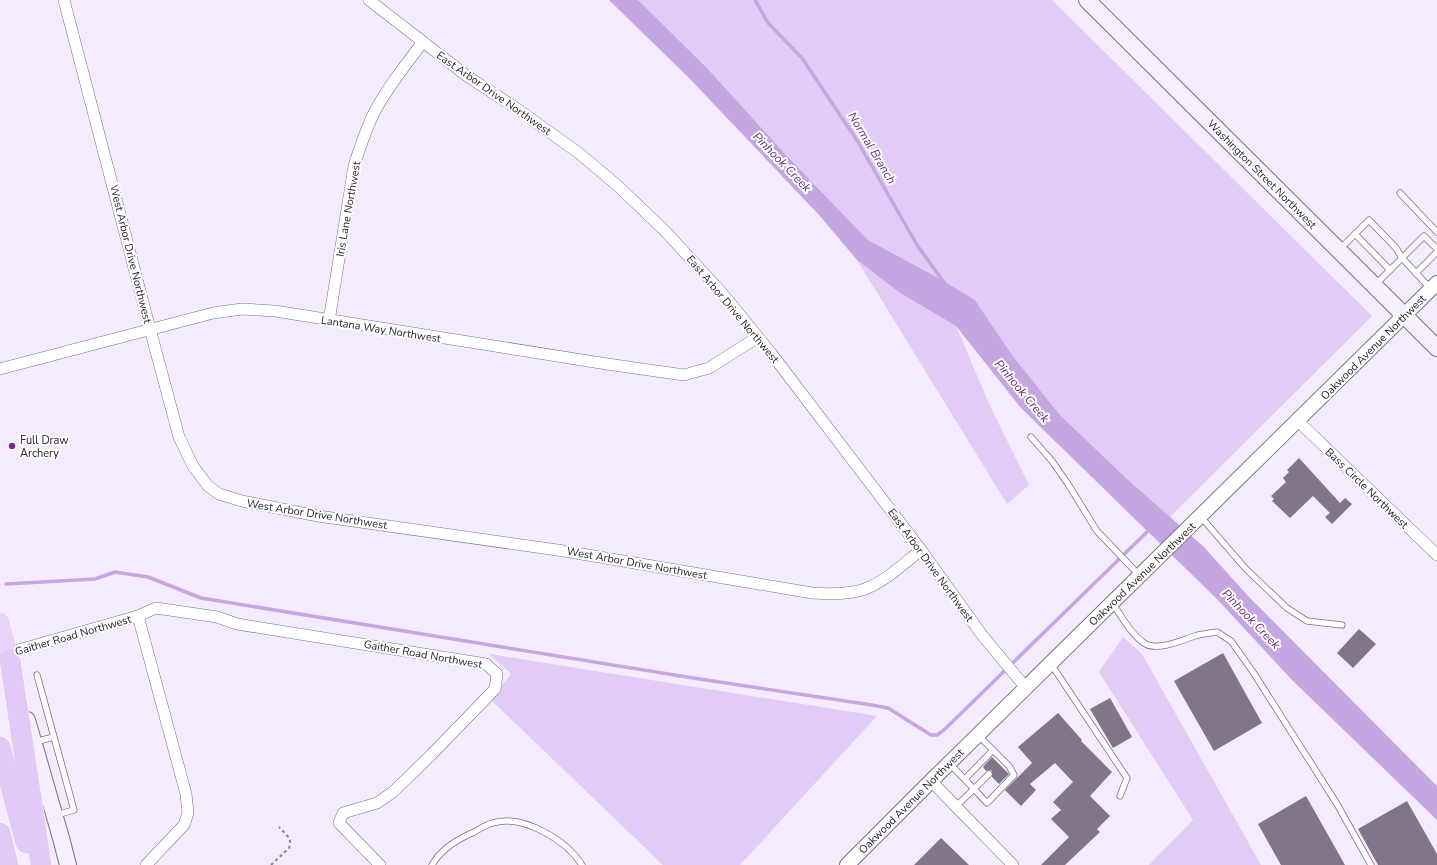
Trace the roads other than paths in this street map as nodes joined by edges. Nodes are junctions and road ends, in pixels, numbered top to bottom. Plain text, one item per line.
1 (64, 0) edge
2 (369, 0) edge
3 (1086, 0) edge
4 (423, 42) junction
5 (1400, 192) dead end
6 (1437, 232) edge
7 (1355, 234) junction
8 (1437, 250) edge
9 (1338, 251) junction
10 (1402, 258) junction
11 (1390, 270) junction
12 (1416, 273) junction
13 (1374, 286) junction
14 (1434, 286) edge
15 (1404, 316) junction
16 (329, 321) junction
17 (150, 329) junction
18 (758, 337) junction
19 (1437, 348) edge
20 (0, 369) edge
21 (1298, 421) junction
22 (1031, 437) dead end
23 (1201, 516) junction
24 (921, 550) junction
25 (1437, 555) edge
26 (1140, 576) junction
27 (1112, 604) junction
28 (138, 616) junction
29 (0, 622) edge
30 (1342, 625) dead end
31 (9, 657) junction
32 (1051, 663) junction
33 (37, 674) dead end
34 (1026, 688) junction
35 (978, 735) junction
36 (54, 737) junction
37 (33, 742) junction
38 (0, 747) edge
39 (993, 750) junction
40 (949, 763) junction
41 (989, 774) dead end
42 (965, 779) junction
43 (931, 781) junction
44 (974, 789) junction
45 (1120, 796) dead end
46 (956, 806) junction
47 (54, 815) junction
48 (0, 833) edge
49 (874, 838) junction
50 (0, 860) edge
51 (2, 865) edge
52 (8, 865) edge
53 (32, 865) edge
54 (41, 865) edge
55 (68, 865) edge
56 (146, 865) edge
57 (380, 865) edge
58 (432, 865) edge
59 (582, 865) edge
60 (847, 865) edge
61 (858, 865) edge
62 (1013, 865) edge
63 (1371, 865) edge

1 - 17 street, West Arbor Drive Northwest
2 - 4 street, East Arbor Drive Northwest
3 - 9 main road, Washington Street Northwest
4 - 16 street, Iris Lane Northwest
4 - 18 street, East Arbor Drive Northwest
5 - 6 lane
7 - 9 lane
7 - 10 lane
7 - 11 lane
8 - 10 lane
8 - 12 lane
9 - 13 main road, Washington Street Northwest
10 - 11 lane
10 - 12 lane
11 - 13 lane
12 - 14 lane
13 - 15 main road, Washington Street Northwest
14 - 15 street, Oakwood Avenue Northwest
15 - 19 main road, Washington Street Northwest
15 - 21 street, Oakwood Avenue Northwest
16 - 17 street, Lantana Way Northwest
16 - 18 street, Lantana Way Northwest
17 - 20 street, Lantana Way Northwest
17 - 24 street, West Arbor Drive Northwest
18 - 24 street, East Arbor Drive Northwest
21 - 23 street, Oakwood Avenue Northwest
21 - 25 street, Bass Circle Northwest
22 - 26 lane
23 - 26 street, Oakwood Avenue Northwest
23 - 30 lane
24 - 34 street, East Arbor Drive Northwest
26 - 27 street, Oakwood Avenue Northwest
27 - 32 street, Oakwood Avenue Northwest
27 - 63 lane
28 - 31 street, Gaither Road Northwest
28 - 56 street, Gaither Road Northwest
28 - 57 street, Gaither Road Northwest
29 - 31 highway
31 - 37 main road
31 - 54 highway
32 - 34 street, Oakwood Avenue Northwest
32 - 45 lane
33 - 36 lane
34 - 35 street, Oakwood Avenue Northwest
35 - 39 lane
35 - 40 street, Oakwood Avenue Northwest
36 - 37 lane
36 - 47 lane
37 - 47 main road
38 - 53 highway
39 - 42 lane
39 - 44 lane
40 - 42 lane
40 - 43 street, Oakwood Avenue Northwest
41 - 44 lane
42 - 44 lane
43 - 46 street
43 - 49 street, Oakwood Avenue Northwest
44 - 46 lane
46 - 62 street
47 - 55 main road
48 - 52 highway
49 - 60 street, Oakwood Avenue Northwest
49 - 61 street
50 - 51 highway
58 - 59 lane

